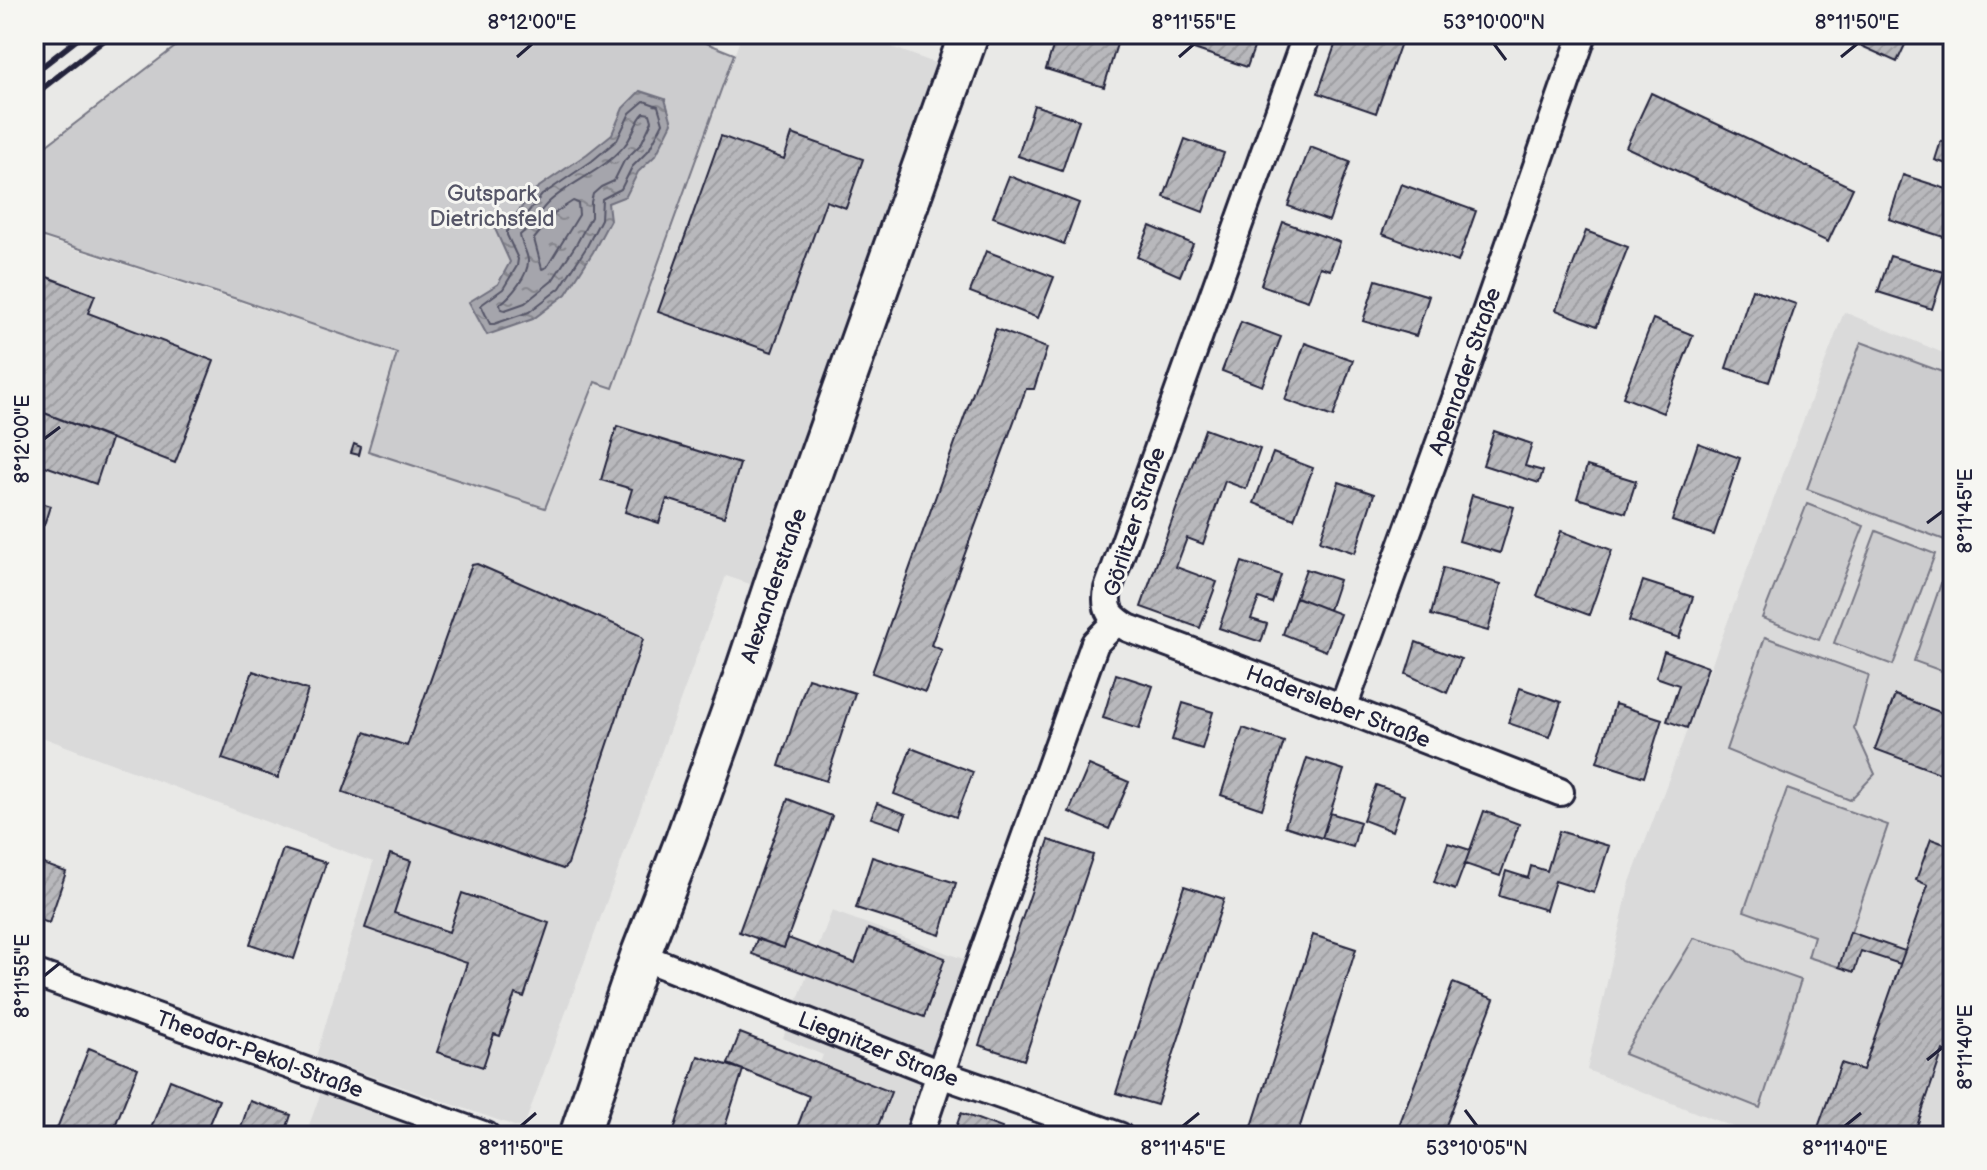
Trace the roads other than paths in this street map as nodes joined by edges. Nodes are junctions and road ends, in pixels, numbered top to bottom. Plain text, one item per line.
1 (969, 34) edge
2 (1307, 34) edge
3 (1583, 34) edge
4 (1117, 621) junction
5 (1343, 708) junction
6 (1560, 792) dead end
7 (640, 956) junction
8 (34, 973) edge
9 (940, 1074) junction
10 (486, 1136) edge
11 (579, 1136) edge
12 (919, 1136) edge
13 (1119, 1136) edge

1 - 7 main road, Alexanderstraße
2 - 4 street, Görlitzer Straße
3 - 5 street, Apenrader Straße
4 - 5 street, Hadersleber Straße
4 - 9 street, Görlitzer Straße
5 - 6 street, Hadersleber Straße
7 - 9 street, Liegnitzer Straße
7 - 11 main road, Alexanderstraße
8 - 10 street, Theodor-Pekol-Straße
9 - 12 street, Görlitzer Straße
9 - 13 street, Liegnitzer Straße

